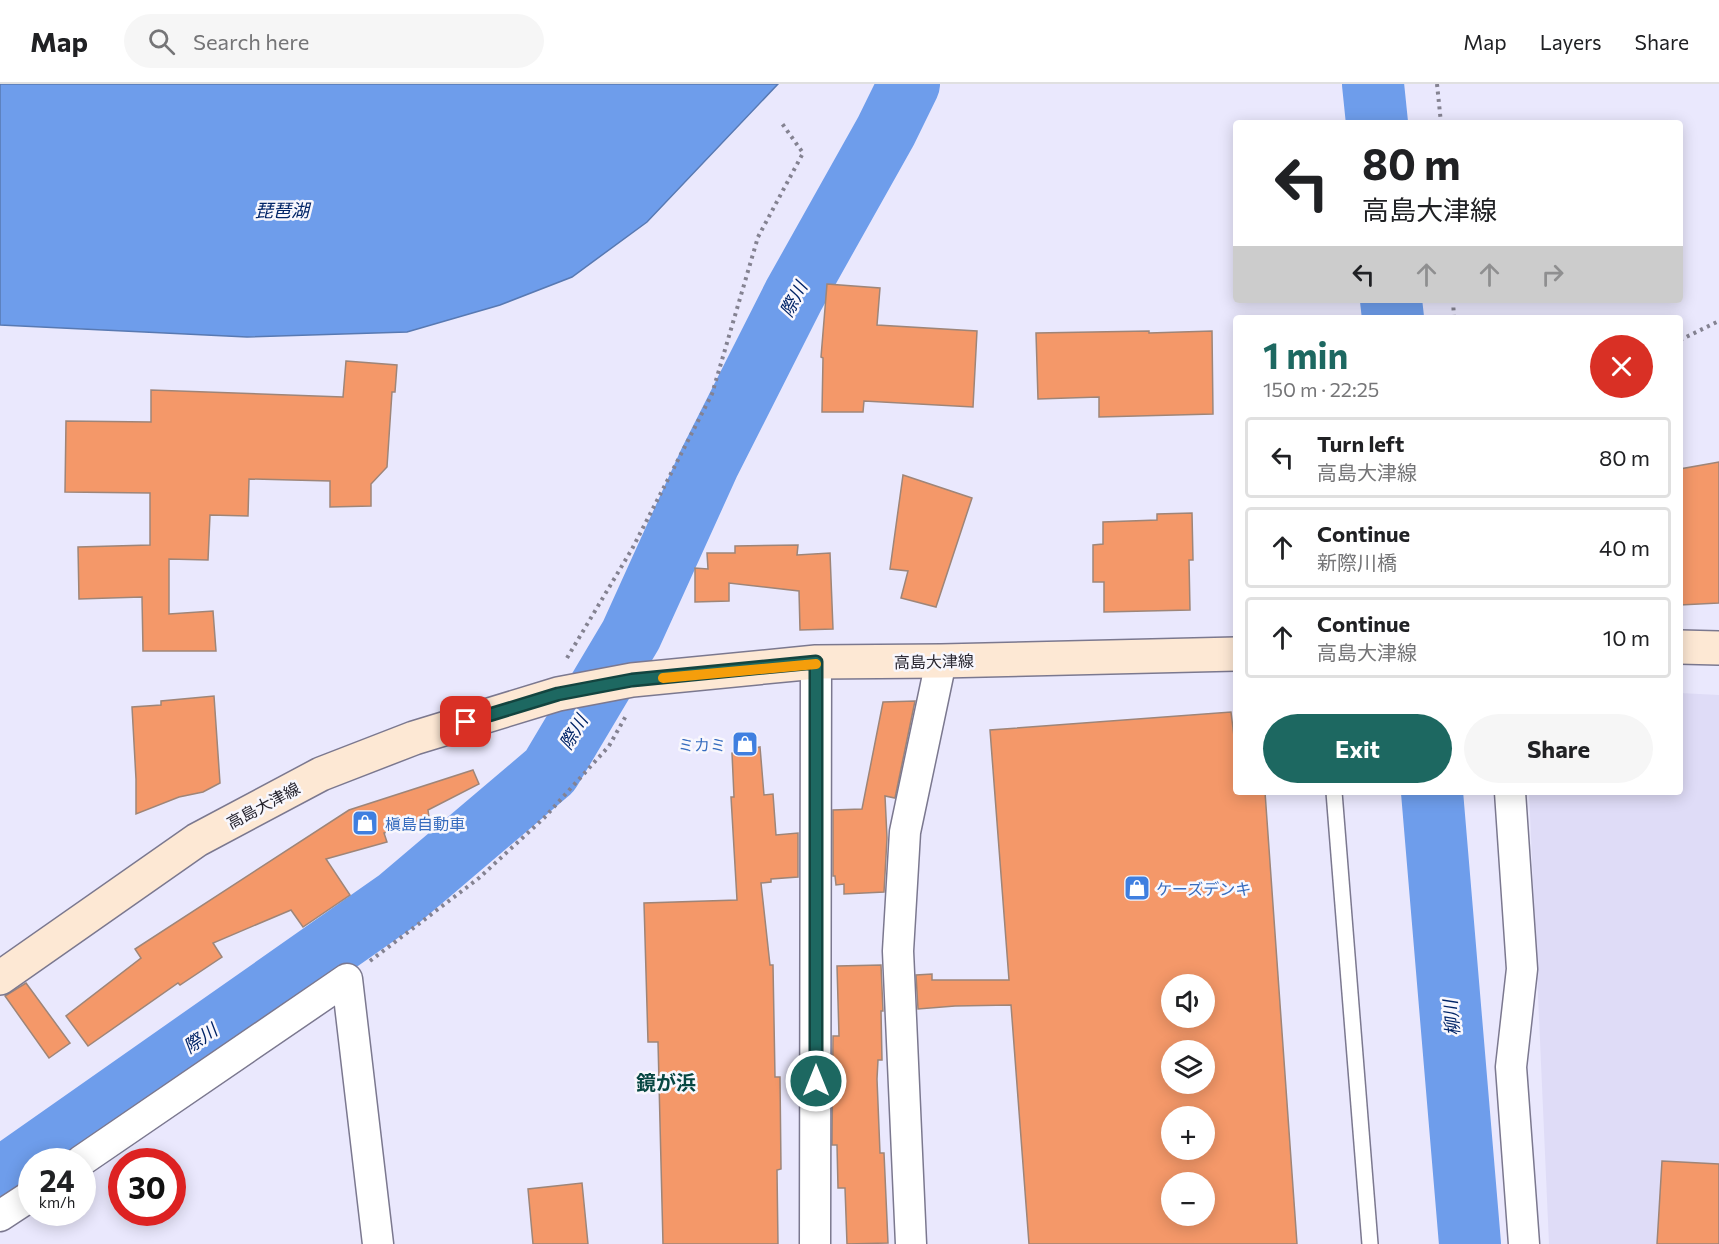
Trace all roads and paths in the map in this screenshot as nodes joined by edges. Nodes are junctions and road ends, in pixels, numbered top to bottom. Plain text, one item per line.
1 (1437, 84) edge
2 (1440, 120) edge
3 (781, 122) dead end
4 (1719, 321) edge
5 (1683, 339) edge
6 (1683, 647) edge
7 (1719, 648) edge
8 (1233, 654) edge
9 (816, 662) junction
10 (941, 662) junction
11 (639, 680) junction
12 (550, 697) junction
13 (1334, 795) edge
14 (1510, 795) edge
15 (0, 978) edge
16 (346, 979) junction
17 (96, 1151) edge
18 (18, 1204) edge
19 (0, 1216) edge
20 (372, 1243) edge
21 (816, 1244) edge
22 (910, 1244) edge
23 (1370, 1244) edge
24 (1524, 1244) edge

1 - 2 path
3 - 12 path
4 - 5 path
6 - 7 main road
8 - 10 main road, 高島大津線
9 - 10 main road, 高島大津線
9 - 11 main road, 高島大津線
9 - 21 street
10 - 22 street
11 - 12 main road, 高島大津線
11 - 16 path
12 - 15 main road, 高島大津線
13 - 23 lane
14 - 24 street
16 - 17 street
16 - 20 street
18 - 19 street

